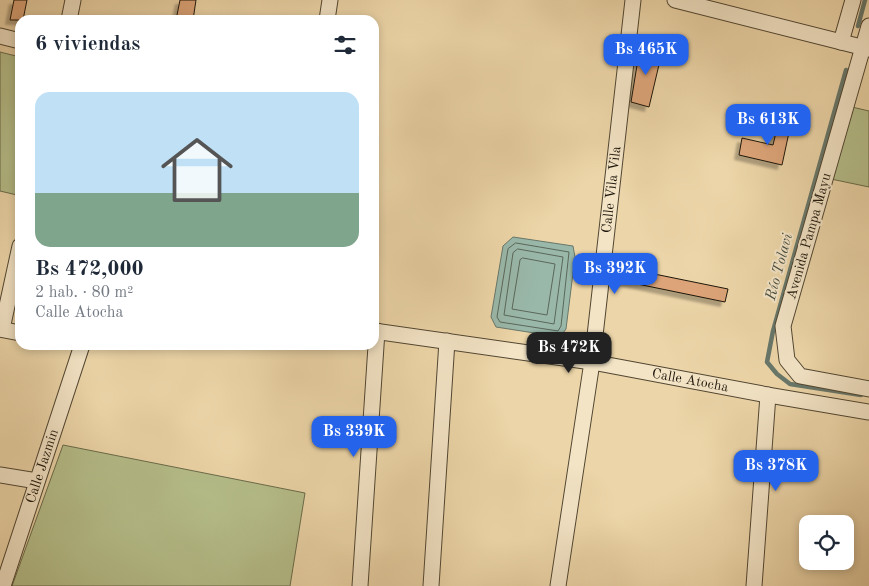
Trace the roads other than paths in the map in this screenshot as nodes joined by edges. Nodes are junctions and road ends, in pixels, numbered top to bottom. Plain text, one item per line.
1 (73, 0) edge
2 (330, 0) edge
3 (633, 0) edge
4 (675, 0) edge
5 (853, 0) edge
6 (70, 15) edge
7 (328, 15) edge
8 (869, 26) edge
9 (0, 36) edge
10 (15, 40) edge
11 (841, 42) junction
12 (866, 48) edge
13 (15, 268) edge
14 (1, 329) edge
15 (379, 331) edge
16 (15, 332) edge
17 (447, 341) junction
18 (79, 350) edge
19 (375, 350) edge
20 (592, 362) junction
21 (869, 389) edge
22 (768, 395) junction
23 (869, 412) edge
24 (0, 475) edge
25 (37, 481) junction
26 (3, 586) edge
27 (360, 586) edge
28 (431, 586) edge
29 (558, 586) edge
30 (754, 586) edge

1 - 6 street
2 - 7 street
3 - 20 street, Calle Vila Vila
4 - 11 street
5 - 11 street
8 - 12 street, Avenida Pampa Mayu
9 - 10 street
11 - 12 street
12 - 21 street, Avenida Pampa Mayu
13 - 14 street
14 - 16 street
15 - 17 street, Calle Atocha
17 - 20 street, Calle Atocha
17 - 28 street
18 - 25 street, Calle Jazmin
19 - 27 street
20 - 22 street, Calle Atocha
20 - 29 street, Calle Vila Vila
22 - 23 street
22 - 30 street
24 - 25 street
25 - 26 street, Calle Jazmin

